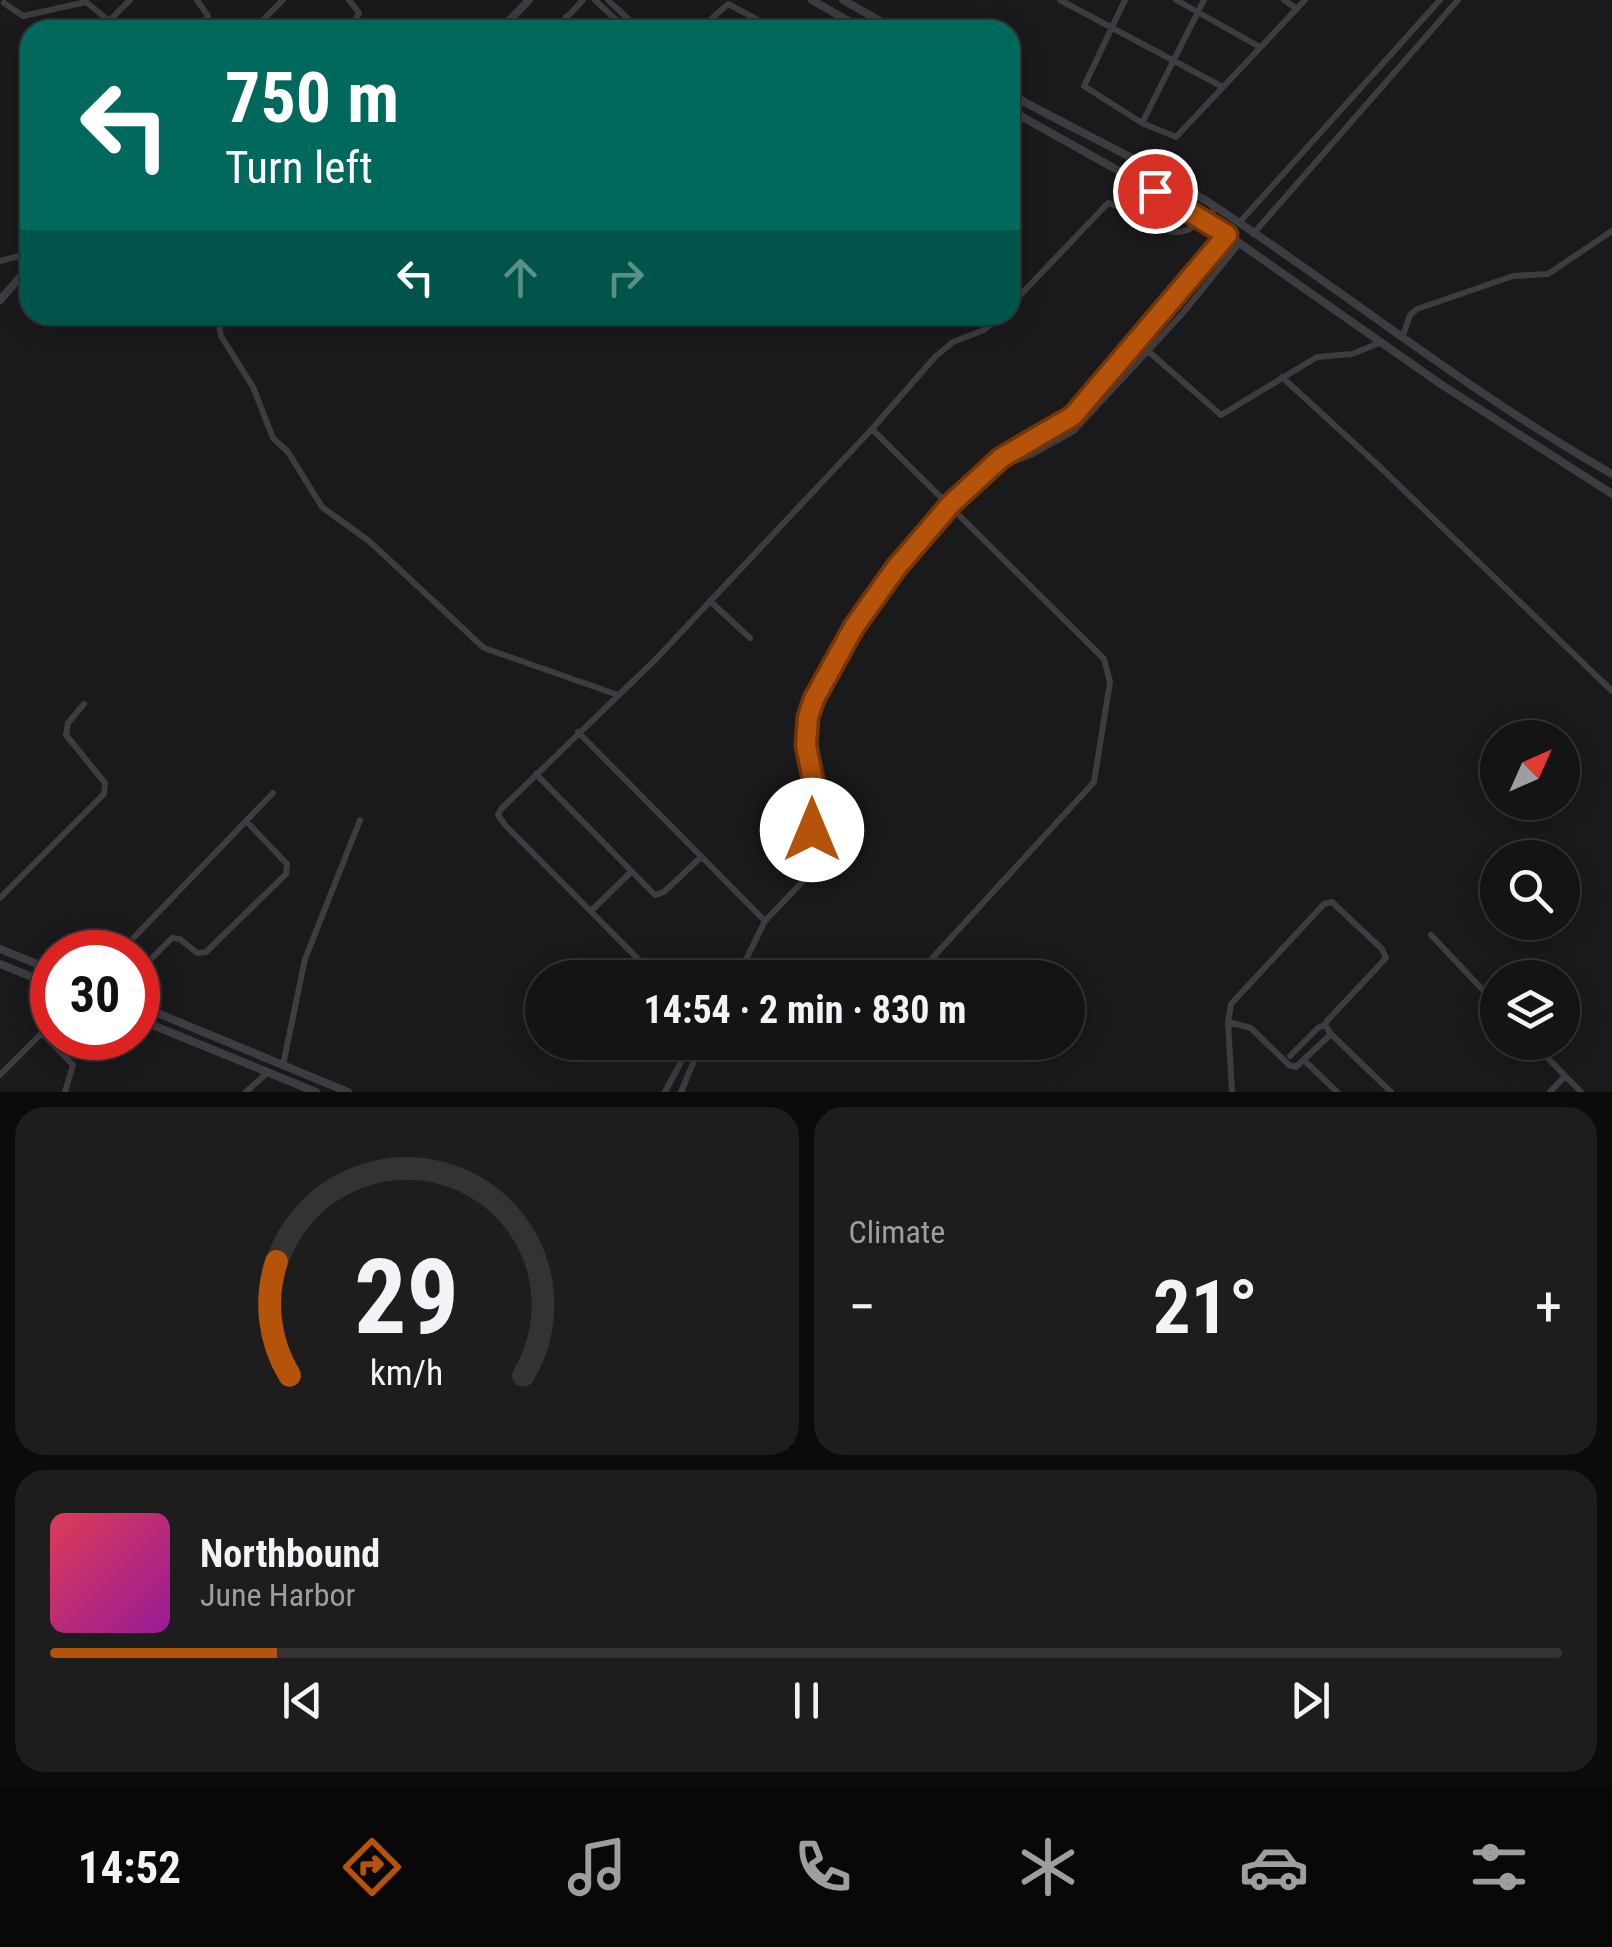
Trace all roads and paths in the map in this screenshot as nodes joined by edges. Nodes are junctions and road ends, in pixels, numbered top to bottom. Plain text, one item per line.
1 (130, 0) edge
2 (283, 0) edge
3 (530, 0) edge
4 (583, 0) edge
5 (595, 0) edge
6 (608, 0) edge
7 (812, 0) edge
8 (843, 0) edge
9 (1060, 0) edge
10 (1125, 0) edge
11 (1176, 0) edge
12 (1204, 0) edge
13 (1284, 0) edge
14 (1305, 0) edge
15 (1440, 0) edge
16 (1458, 0) edge
17 (85, 1) edge
18 (4, 3) edge
19 (1297, 8) junction
20 (1198, 12) junction
21 (566, 17) junction
22 (108, 20) edge
23 (110, 20) edge
24 (263, 20) edge
25 (510, 20) edge
26 (564, 20) edge
27 (569, 20) edge
28 (616, 20) edge
29 (629, 20) edge
30 (710, 20) edge
31 (758, 20) edge
32 (847, 20) edge
33 (878, 20) edge
34 (1112, 27) junction
35 (1260, 47) junction
36 (1175, 60) junction
37 (1222, 86) junction
38 (1020, 99) edge
39 (1020, 116) edge
40 (1142, 123) junction
41 (1216, 207) junction
42 (1205, 220) junction
43 (1239, 223) junction
44 (1612, 231) edge
45 (1253, 234) junction
46 (1227, 235) junction
47 (1239, 244) junction
48 (20, 277) edge
49 (1020, 295) edge
50 (0, 299) edge
51 (219, 325) edge
52 (988, 325) edge
53 (1402, 338) junction
54 (1382, 342) junction
55 (1148, 351) junction
56 (1282, 377) junction
57 (872, 429) junction
58 (1572, 451) junction
59 (1565, 465) junction
60 (992, 466) junction
61 (1612, 474) edge
62 (1612, 494) edge
63 (951, 504) junction
64 (710, 601) junction
65 (750, 638) dead end
66 (1612, 691) edge
67 (618, 694) junction
68 (84, 704) dead end
69 (578, 732) junction
70 (536, 774) junction
71 (274, 792) dead end
72 (360, 820) dead end
73 (247, 822) junction
74 (701, 857) junction
75 (631, 872) junction
76 (0, 898) edge
77 (592, 910) junction
78 (765, 921) junction
79 (141, 930) edge
80 (1431, 936) dead end
81 (0, 949) edge
82 (160, 950) edge
83 (640, 960) edge
84 (746, 960) edge
85 (930, 960) edge
86 (30, 961) edge
87 (0, 964) edge
88 (30, 976) edge
89 (1480, 987) edge
90 (160, 1014) edge
91 (1228, 1022) junction
92 (1326, 1026) junction
93 (160, 1028) edge
94 (1331, 1034) junction
95 (30, 1045) edge
96 (1290, 1056) dead end
97 (67, 1060) edge
98 (682, 1060) edge
99 (694, 1060) edge
100 (1549, 1060) edge
101 (1305, 1061) junction
102 (283, 1065) junction
103 (268, 1072) junction
104 (0, 1075) edge
105 (1565, 1076) junction
106 (668, 1091) edge
107 (65, 1092) edge
108 (246, 1092) edge
109 (316, 1092) edge
110 (348, 1092) edge
111 (682, 1092) edge
112 (1232, 1092) edge
113 (1337, 1092) edge
114 (1390, 1092) edge
115 (1550, 1092) edge
116 (1581, 1092) edge

1 - 23 street
2 - 24 street
3 - 25 street
4 - 21 street
5 - 28 street
6 - 29 street
7 - 32 street
8 - 33 street
9 - 34 street
10 - 34 street
11 - 20 street
12 - 20 street
13 - 19 street
14 - 19 street
15 - 43 street
16 - 45 street
17 - 18 street
17 - 22 street
19 - 35 street
20 - 35 street
20 - 36 street
21 - 26 street
21 - 27 street
30 - 31 street
34 - 36 street
34 - 40 street
35 - 37 street
36 - 37 street
36 - 40 street
37 - 40 street
38 - 41 street
39 - 42 street
41 - 42 street
41 - 43 street
42 - 46 street
42 - 49 street
43 - 45 street
44 - 53 street
45 - 53 street
46 - 47 street
46 - 60 street
47 - 54 street
47 - 55 street
48 - 50 street
51 - 67 street
52 - 57 street
53 - 58 street
54 - 56 street
54 - 59 street
55 - 56 street
55 - 60 street
56 - 66 street
57 - 63 street
57 - 64 street
58 - 59 street
58 - 61 street
59 - 62 street
60 - 63 street
63 - 78 street
63 - 85 street
64 - 65 street
64 - 67 street
67 - 69 street
68 - 76 street
69 - 70 street
69 - 74 street
70 - 75 street
70 - 77 street
71 - 73 street
72 - 102 street
73 - 79 street
73 - 82 street
74 - 75 street
74 - 78 street
75 - 77 street
77 - 83 street
78 - 84 street
80 - 89 street
81 - 86 street
87 - 88 street
90 - 102 street
91 - 92 street
91 - 101 street
91 - 112 street
92 - 94 street
92 - 96 street
93 - 103 street
94 - 101 street
94 - 114 street
95 - 104 street
97 - 107 street
98 - 106 street
99 - 111 street
100 - 105 street
101 - 113 street
102 - 110 street
103 - 108 street
103 - 109 street
105 - 115 street
105 - 116 street

